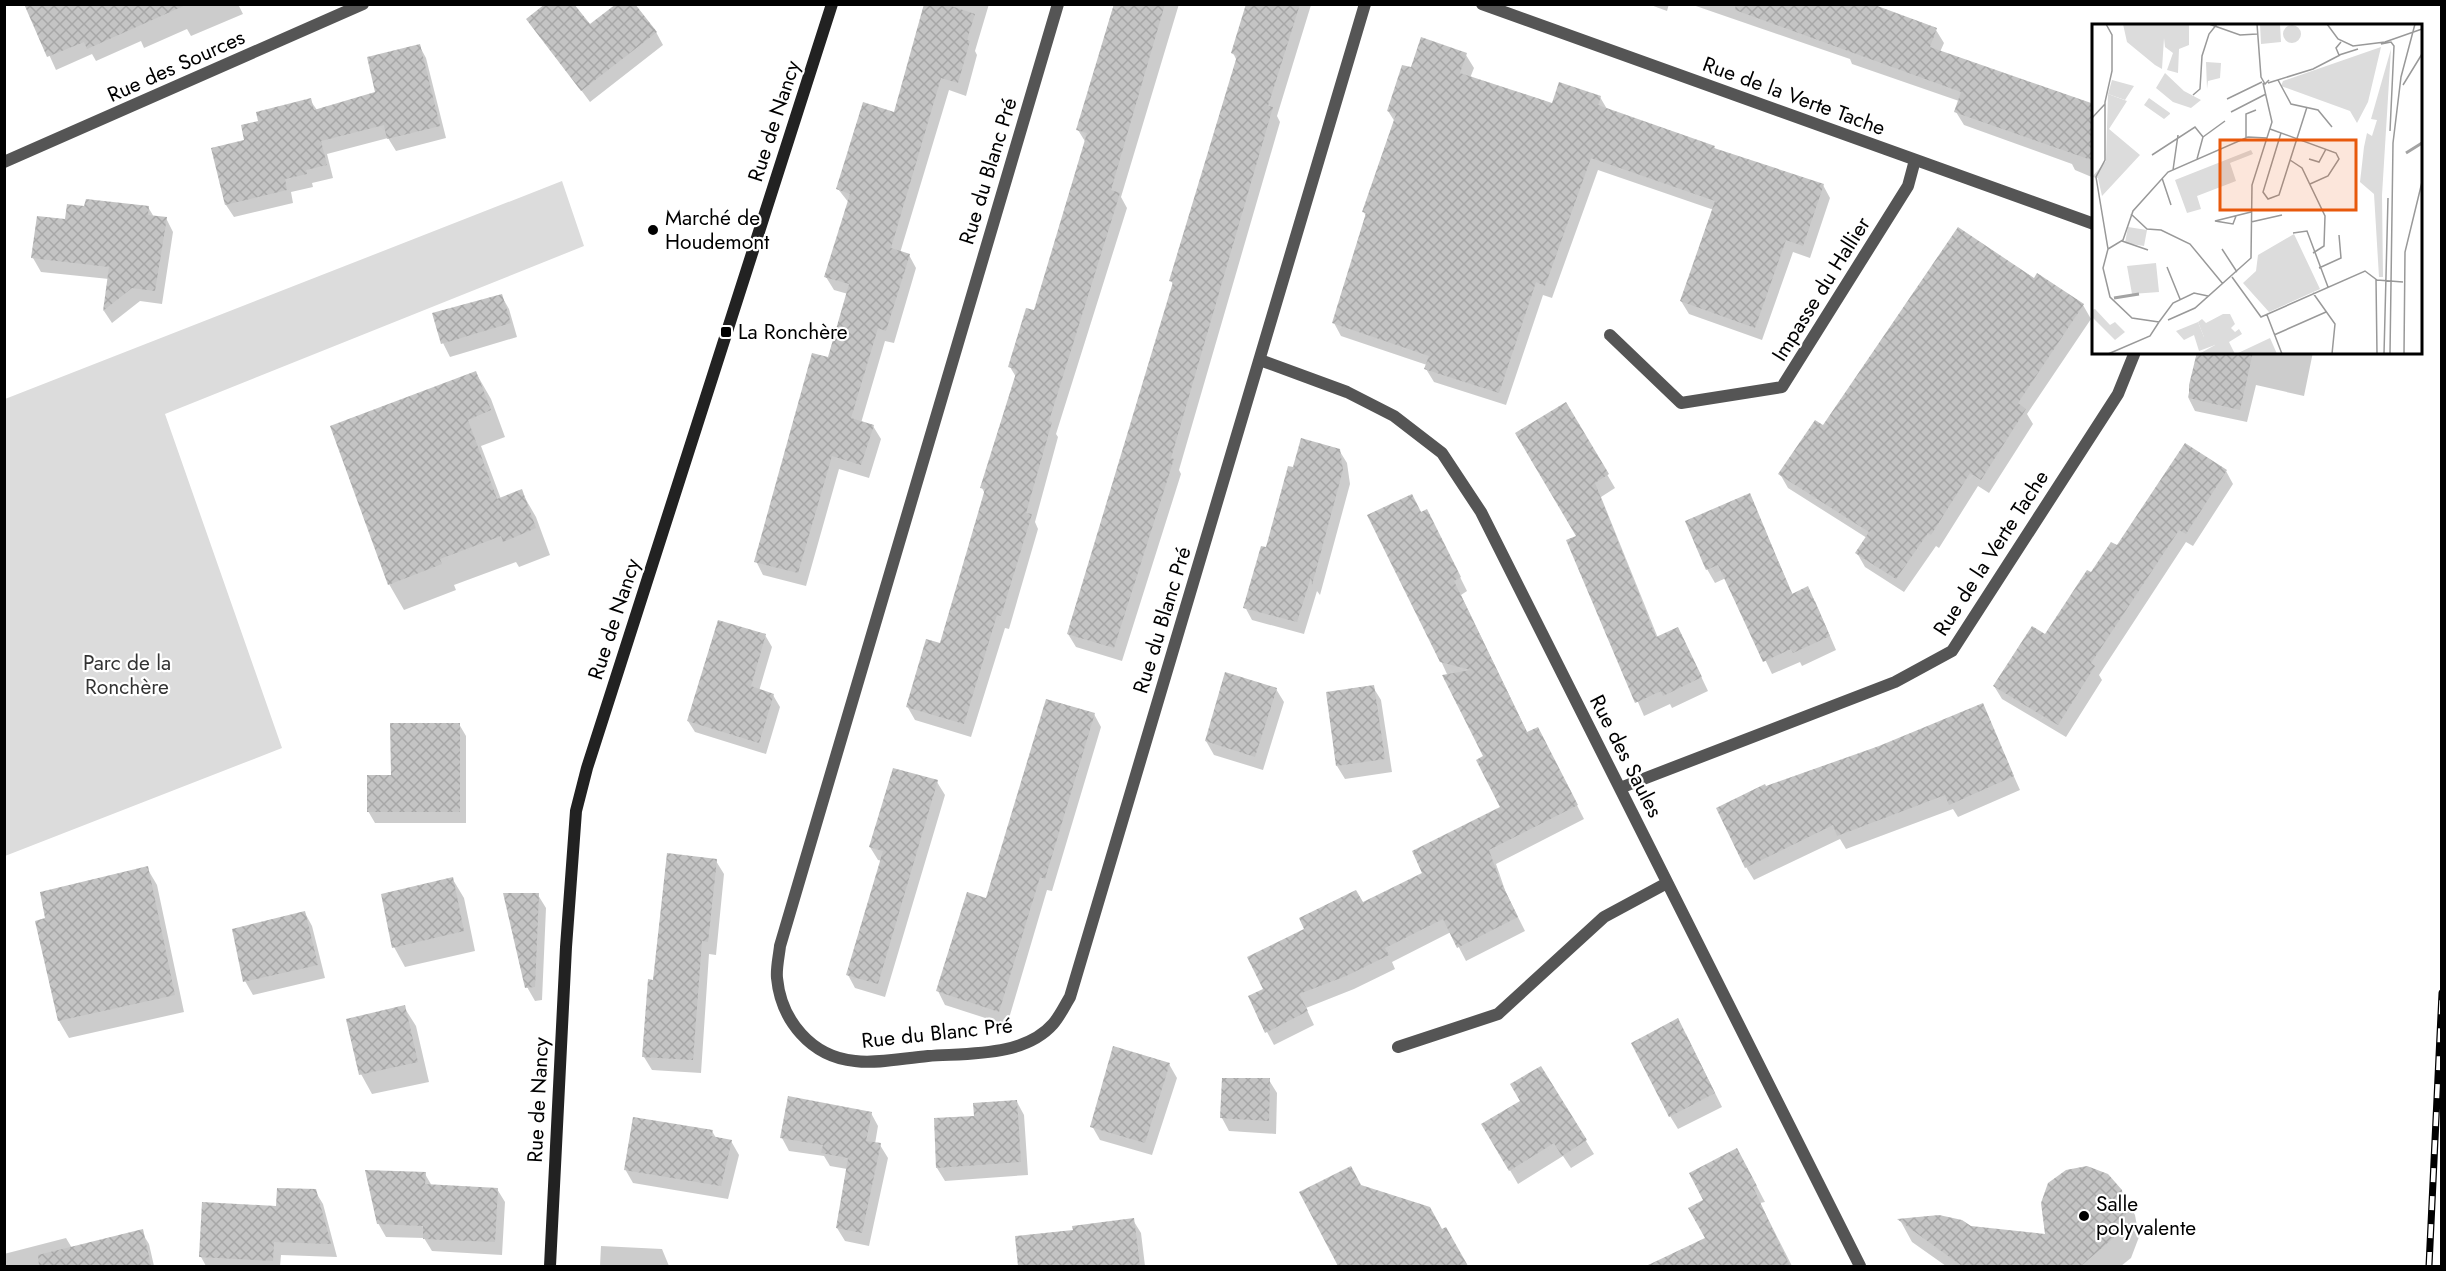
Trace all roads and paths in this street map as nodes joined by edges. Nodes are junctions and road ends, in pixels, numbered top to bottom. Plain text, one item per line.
1 (363, 4) edge
2 (832, 4) edge
3 (1058, 4) edge
4 (1365, 4) edge
5 (1482, 4) edge
6 (1915, 160) junction
7 (4, 162) edge
8 (2092, 223) edge
9 (1610, 335) dead end
10 (2134, 354) edge
11 (1260, 360) junction
12 (1620, 788) junction
13 (1667, 883) junction
14 (1398, 1047) dead end
15 (550, 1266) edge
16 (1860, 1266) edge

1 - 7 street, Rue des Sources
2 - 15 street, Rue de Nancy
3 - 11 street, Rue du Blanc Pré
4 - 11 street, Rue du Blanc Pré
5 - 6 street, Rue de la Verte Tache
6 - 8 street, Rue de la Verte Tache
6 - 9 street, Impasse du Hallier
10 - 12 street, Rue de la Verte Tache
11 - 12 street, Rue des Saules
12 - 13 street, Rue des Saules
13 - 14 street
13 - 16 street, Rue des Saules

